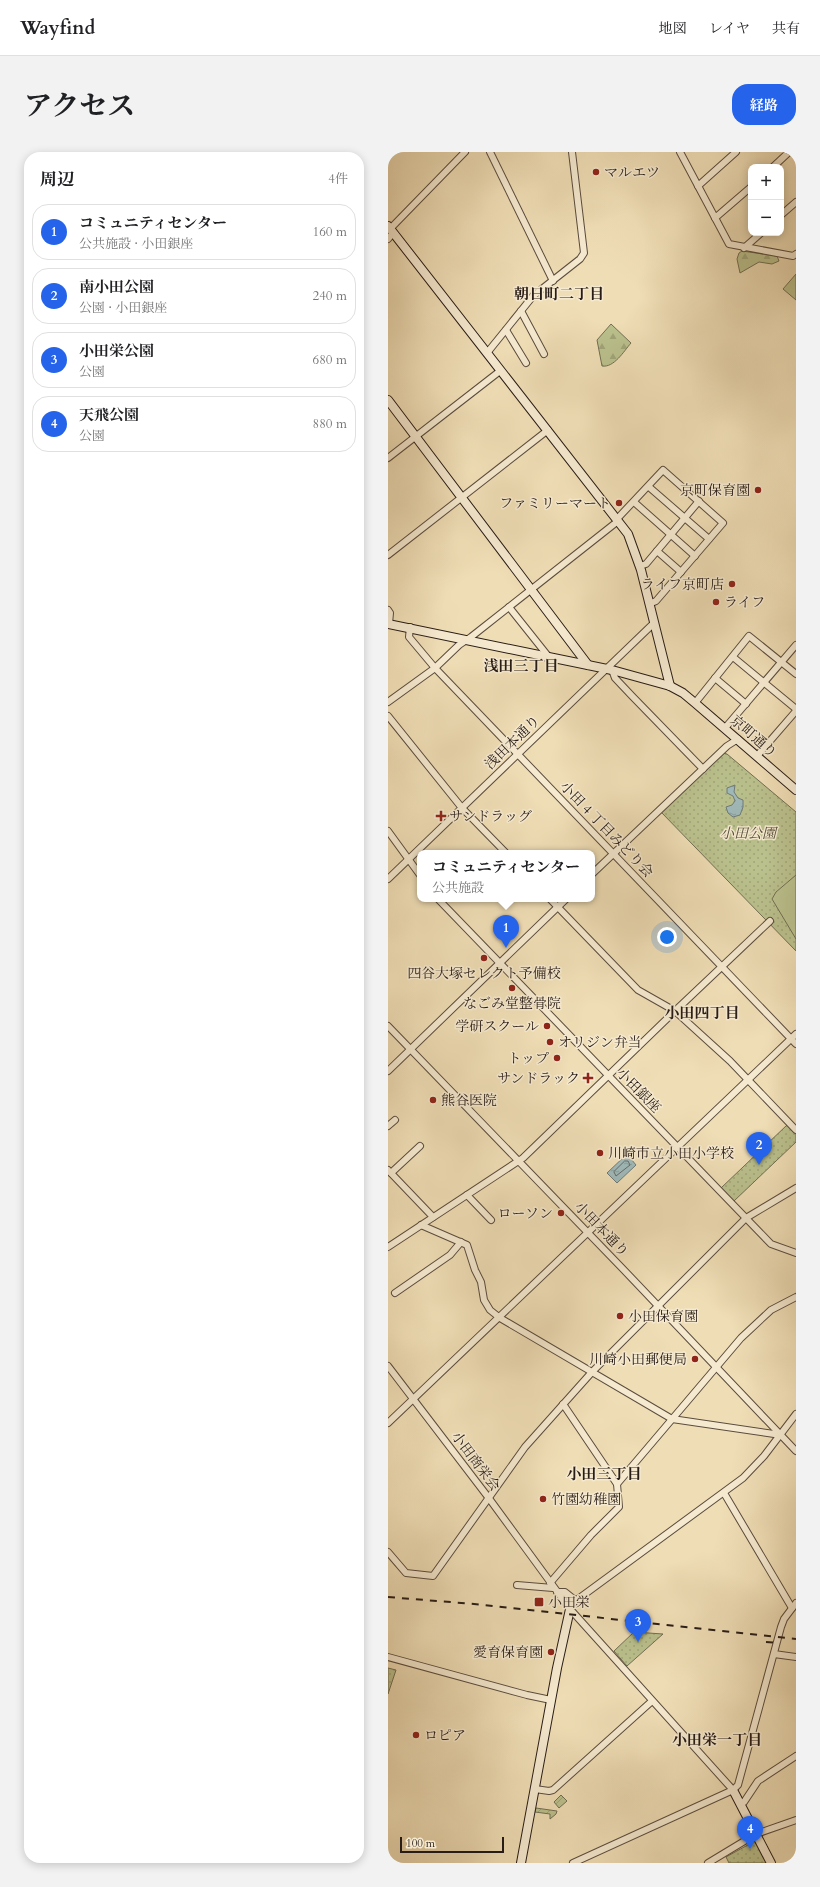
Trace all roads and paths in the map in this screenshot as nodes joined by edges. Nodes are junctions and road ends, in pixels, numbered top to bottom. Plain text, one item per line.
1 (465, 152) edge
2 (490, 152) edge
3 (572, 152) edge
4 (680, 152) edge
5 (736, 152) edge
6 (789, 152) edge
7 (776, 164) edge
8 (698, 186) junction
9 (748, 190) edge
10 (796, 202) edge
11 (784, 212) edge
12 (715, 218) junction
13 (390, 232) edge
14 (758, 236) edge
15 (744, 248) junction
16 (796, 254) edge
17 (553, 281) junction
18 (521, 312) junction
19 (506, 330) junction
20 (487, 353) junction
21 (544, 354) dead end
22 (526, 363) dead end
23 (500, 371) junction
24 (388, 400) edge
25 (548, 430) junction
26 (416, 437) junction
27 (388, 458) edge
28 (649, 487) junction
29 (461, 497) junction
30 (699, 501) junction
31 (634, 502) junction
32 (684, 518) junction
33 (618, 520) junction
34 (671, 535) junction
35 (709, 539) junction
36 (657, 551) junction
37 (388, 555) edge
38 (695, 556) junction
39 (640, 566) junction
40 (681, 572) junction
41 (531, 590) junction
42 (649, 604) junction
43 (509, 607) junction
44 (388, 610) edge
45 (654, 623) junction
46 (389, 624) edge
47 (410, 627) junction
48 (468, 640) junction
49 (796, 645) edge
50 (548, 656) junction
51 (733, 657) junction
52 (782, 662) junction
53 (588, 665) junction
54 (435, 668) junction
55 (609, 669) junction
56 (796, 674) edge
57 (715, 678) junction
58 (764, 682) junction
59 (670, 686) junction
60 (388, 702) edge
61 (695, 703) junction
62 (746, 704) junction
63 (796, 710) edge
64 (388, 716) edge
65 (725, 728) junction
66 (738, 739) junction
67 (517, 754) junction
68 (757, 756) junction
69 (703, 769) junction
70 (796, 790) edge
71 (462, 808) junction
72 (388, 831) edge
73 (418, 850) edge
74 (503, 850) edge
75 (417, 851) edge
76 (614, 854) junction
77 (408, 860) junction
78 (417, 871) edge
79 (595, 871) edge
80 (388, 879) edge
81 (441, 902) edge
82 (553, 902) edge
83 (563, 902) edge
84 (558, 907) junction
85 (770, 921) dead end
86 (500, 963) junction
87 (721, 966) junction
88 (674, 1011) junction
89 (388, 1026) edge
90 (796, 1034) edge
91 (791, 1039) junction
92 (796, 1044) edge
93 (411, 1049) junction
94 (388, 1071) edge
95 (608, 1075) junction
96 (748, 1080) junction
97 (395, 1120) dead end
98 (388, 1126) edge
99 (796, 1130) edge
100 (420, 1146) dead end
101 (678, 1147) junction
102 (519, 1162) junction
103 (389, 1172) edge
104 (796, 1188) edge
105 (467, 1195) junction
106 (433, 1217) junction
107 (746, 1218) junction
108 (491, 1220) dead end
109 (421, 1225) junction
110 (589, 1233) junction
111 (461, 1242) junction
112 (388, 1247) edge
113 (796, 1253) edge
114 (395, 1293) dead end
115 (796, 1297) edge
116 (658, 1305) junction
117 (500, 1318) junction
118 (388, 1366) edge
119 (715, 1367) junction
120 (592, 1372) junction
121 (414, 1400) junction
122 (563, 1404) junction
123 (796, 1414) edge
124 (672, 1419) junction
125 (388, 1423) edge
126 (781, 1435) junction
127 (796, 1451) edge
128 (617, 1484) junction
129 (724, 1493) junction
130 (488, 1497) junction
131 (388, 1552) edge
132 (517, 1585) dead end
133 (554, 1588) junction
134 (575, 1600) junction
135 (796, 1603) edge
136 (792, 1608) junction
137 (570, 1609) junction
138 (774, 1654) junction
139 (388, 1657) edge
140 (796, 1657) edge
141 (551, 1700) junction
142 (652, 1701) junction
143 (796, 1756) edge
144 (535, 1789) junction
145 (733, 1790) junction
146 (741, 1804) junction
147 (796, 1820) edge
148 (756, 1834) junction
149 (521, 1863) edge
150 (573, 1863) edge
151 (708, 1863) edge
152 (771, 1863) edge

1 - 13 street
2 - 17 street
3 - 17 street
4 - 8 street
5 - 8 street
6 - 7 street
8 - 12 street
9 - 12 street
10 - 11 street
12 - 15 street
13 - 20 street
14 - 15 street
15 - 16 street
17 - 18 street
18 - 19 street
18 - 21 street
19 - 20 street
19 - 22 street
20 - 23 street
23 - 25 street
23 - 26 street
24 - 26 street
25 - 29 street
25 - 33 street
26 - 27 street
26 - 29 street
28 - 30 street
28 - 31 street
28 - 32 street
29 - 37 street
29 - 41 street
30 - 32 street
30 - 35 street
31 - 33 street
31 - 34 street
32 - 34 street
32 - 35 street
33 - 39 street
33 - 41 street
34 - 36 street
34 - 38 street
35 - 38 street
36 - 39 street
36 - 40 street
38 - 40 street
39 - 42 street
40 - 42 street
41 - 43 street
41 - 53 street
42 - 45 street
43 - 48 street
43 - 50 street
44 - 46 street
45 - 55 street, 浅田本通り
45 - 59 street
46 - 47 street, 京町通り
47 - 48 street, 京町通り
47 - 54 street, 小田 4 丁目みどり会
48 - 50 street, 京町通り
48 - 54 street
49 - 52 street
50 - 53 street, 京町通り
51 - 52 street
51 - 57 street
51 - 58 street
52 - 56 street
52 - 58 street
53 - 55 street, 京町通り
54 - 60 street
54 - 67 street, 小田 4 丁目みどり会
55 - 59 street, 京町通り
55 - 67 street, 浅田本通り
55 - 69 street
57 - 61 street
57 - 62 street
58 - 62 street
58 - 63 street
59 - 61 street, 京町通り
61 - 65 street, 京町通り
62 - 65 street
63 - 68 street
64 - 71 street
65 - 66 street, 京町通り
66 - 68 street, 京町通り
66 - 69 street
67 - 71 street, 浅田本通り
67 - 76 street, 小田 4 丁目みどり会
68 - 70 street, 京町通り
69 - 76 street
71 - 73 street, 浅田本通り
71 - 74 street
72 - 77 street
75 - 77 street, 浅田本通り
76 - 79 street
76 - 87 street, 小田 4 丁目みどり会
77 - 78 street
77 - 80 street, 浅田本通り
81 - 86 street, 小田銀座
82 - 84 street
83 - 84 street
84 - 86 street
84 - 88 street
85 - 87 street
86 - 93 street
86 - 95 street, 小田銀座
87 - 88 street
87 - 91 street, 小田 4 丁目みどり会
88 - 95 street
88 - 96 street
89 - 93 street, 小田本通り
90 - 91 street
91 - 92 street, 小田 4 丁目みどり会
91 - 96 street
93 - 94 street
93 - 102 street, 小田本通り
95 - 101 street, 小田銀座
95 - 102 street
96 - 99 street
96 - 101 street
97 - 98 street
100 - 103 street
101 - 107 street, 小田銀座
101 - 110 street
102 - 105 street
102 - 110 street, 小田本通り
103 - 106 street
104 - 107 street
105 - 106 street
105 - 108 street
106 - 109 street
107 - 113 street, 小田銀座
107 - 116 street
109 - 111 street
109 - 112 street
110 - 116 street, 小田本通り
110 - 117 street
111 - 114 street
111 - 117 street
115 - 119 street
116 - 119 street, 小田本通り
116 - 120 street
117 - 120 street
117 - 121 street
118 - 121 street, 小田商栄会
119 - 124 street
119 - 126 street, 小田本通り
120 - 122 street
120 - 124 street
121 - 125 street
121 - 130 street, 小田商栄会
122 - 128 street
122 - 130 street
123 - 126 street
124 - 126 street
124 - 128 street
126 - 127 street, 小田本通り
126 - 129 street
128 - 133 street
129 - 134 street
129 - 136 street
130 - 131 street
130 - 133 street, 小田商栄会
132 - 133 street
133 - 134 street
133 - 137 street, 小田商栄会
134 - 137 street
135 - 136 street
136 - 138 street
137 - 141 street
137 - 142 street, 小田商栄会
138 - 140 street
138 - 145 street
139 - 141 street
141 - 144 street
142 - 144 street
142 - 145 street, 小田商栄会
143 - 146 street
144 - 149 street
145 - 146 street
145 - 150 street
146 - 148 street
147 - 148 street
148 - 151 street
148 - 152 street

